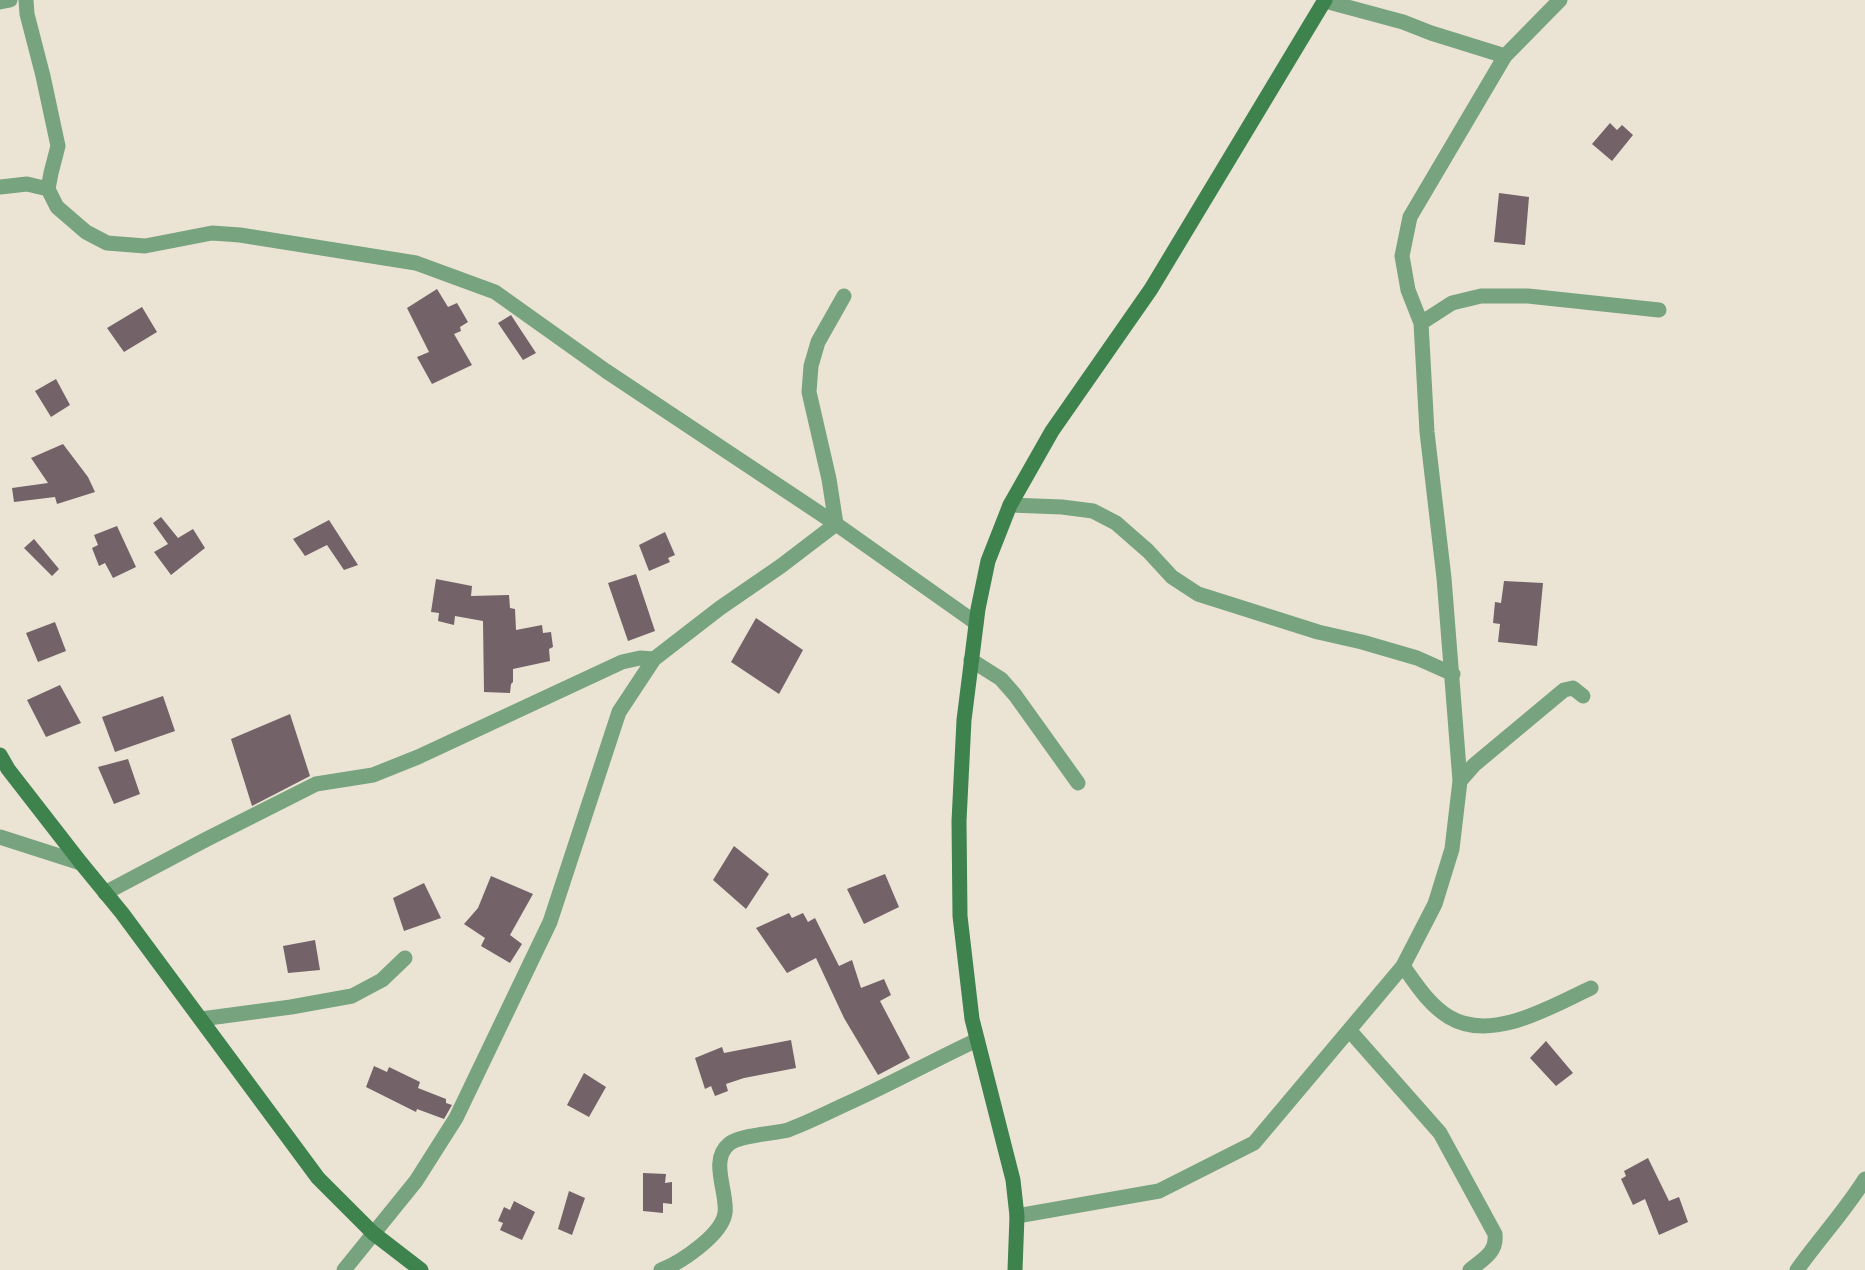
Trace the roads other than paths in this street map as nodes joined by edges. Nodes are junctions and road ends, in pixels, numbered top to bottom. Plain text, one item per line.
1 (10, 0) edge
2 (26, 0) edge
3 (1325, 0) edge
4 (1560, 0) edge
5 (0, 2) edge
6 (1505, 56) junction
7 (0, 187) edge
8 (48, 189) junction
9 (844, 296) dead end
10 (1659, 310) dead end
11 (1421, 323) junction
12 (1010, 505) junction
13 (836, 524) junction
14 (976, 623) junction
15 (654, 659) junction
16 (972, 660) junction
17 (1453, 674) junction
18 (1583, 696) dead end
19 (0, 755) edge
20 (1460, 781) junction
21 (1078, 783) dead end
22 (0, 837) edge
23 (81, 863) junction
24 (105, 893) junction
25 (405, 958) dead end
26 (1403, 966) junction
27 (1591, 988) dead end
28 (201, 1019) junction
29 (1350, 1031) junction
30 (977, 1040) junction
31 (1865, 1179) edge
32 (1017, 1216) junction
33 (373, 1233) junction
34 (344, 1270) edge
35 (420, 1270) edge
36 (661, 1270) edge
37 (1015, 1270) edge
38 (1470, 1270) edge
39 (1797, 1270) edge

1 - 5 street
2 - 8 street
3 - 6 street
3 - 12 street
4 - 6 street
6 - 11 street
7 - 8 street
8 - 13 street
9 - 13 street
10 - 11 street
11 - 17 street
12 - 14 street
12 - 17 street
13 - 14 street
13 - 15 street
14 - 16 street
15 - 24 street
15 - 33 street
16 - 21 street
16 - 30 street
17 - 20 street
18 - 20 street
19 - 23 street
20 - 26 street
22 - 23 street
23 - 24 street
24 - 28 street
25 - 28 street
26 - 27 street
26 - 29 street
28 - 33 street
29 - 32 street
29 - 38 street
30 - 32 street
30 - 36 street
31 - 39 street
32 - 37 street
33 - 34 street
33 - 35 street

